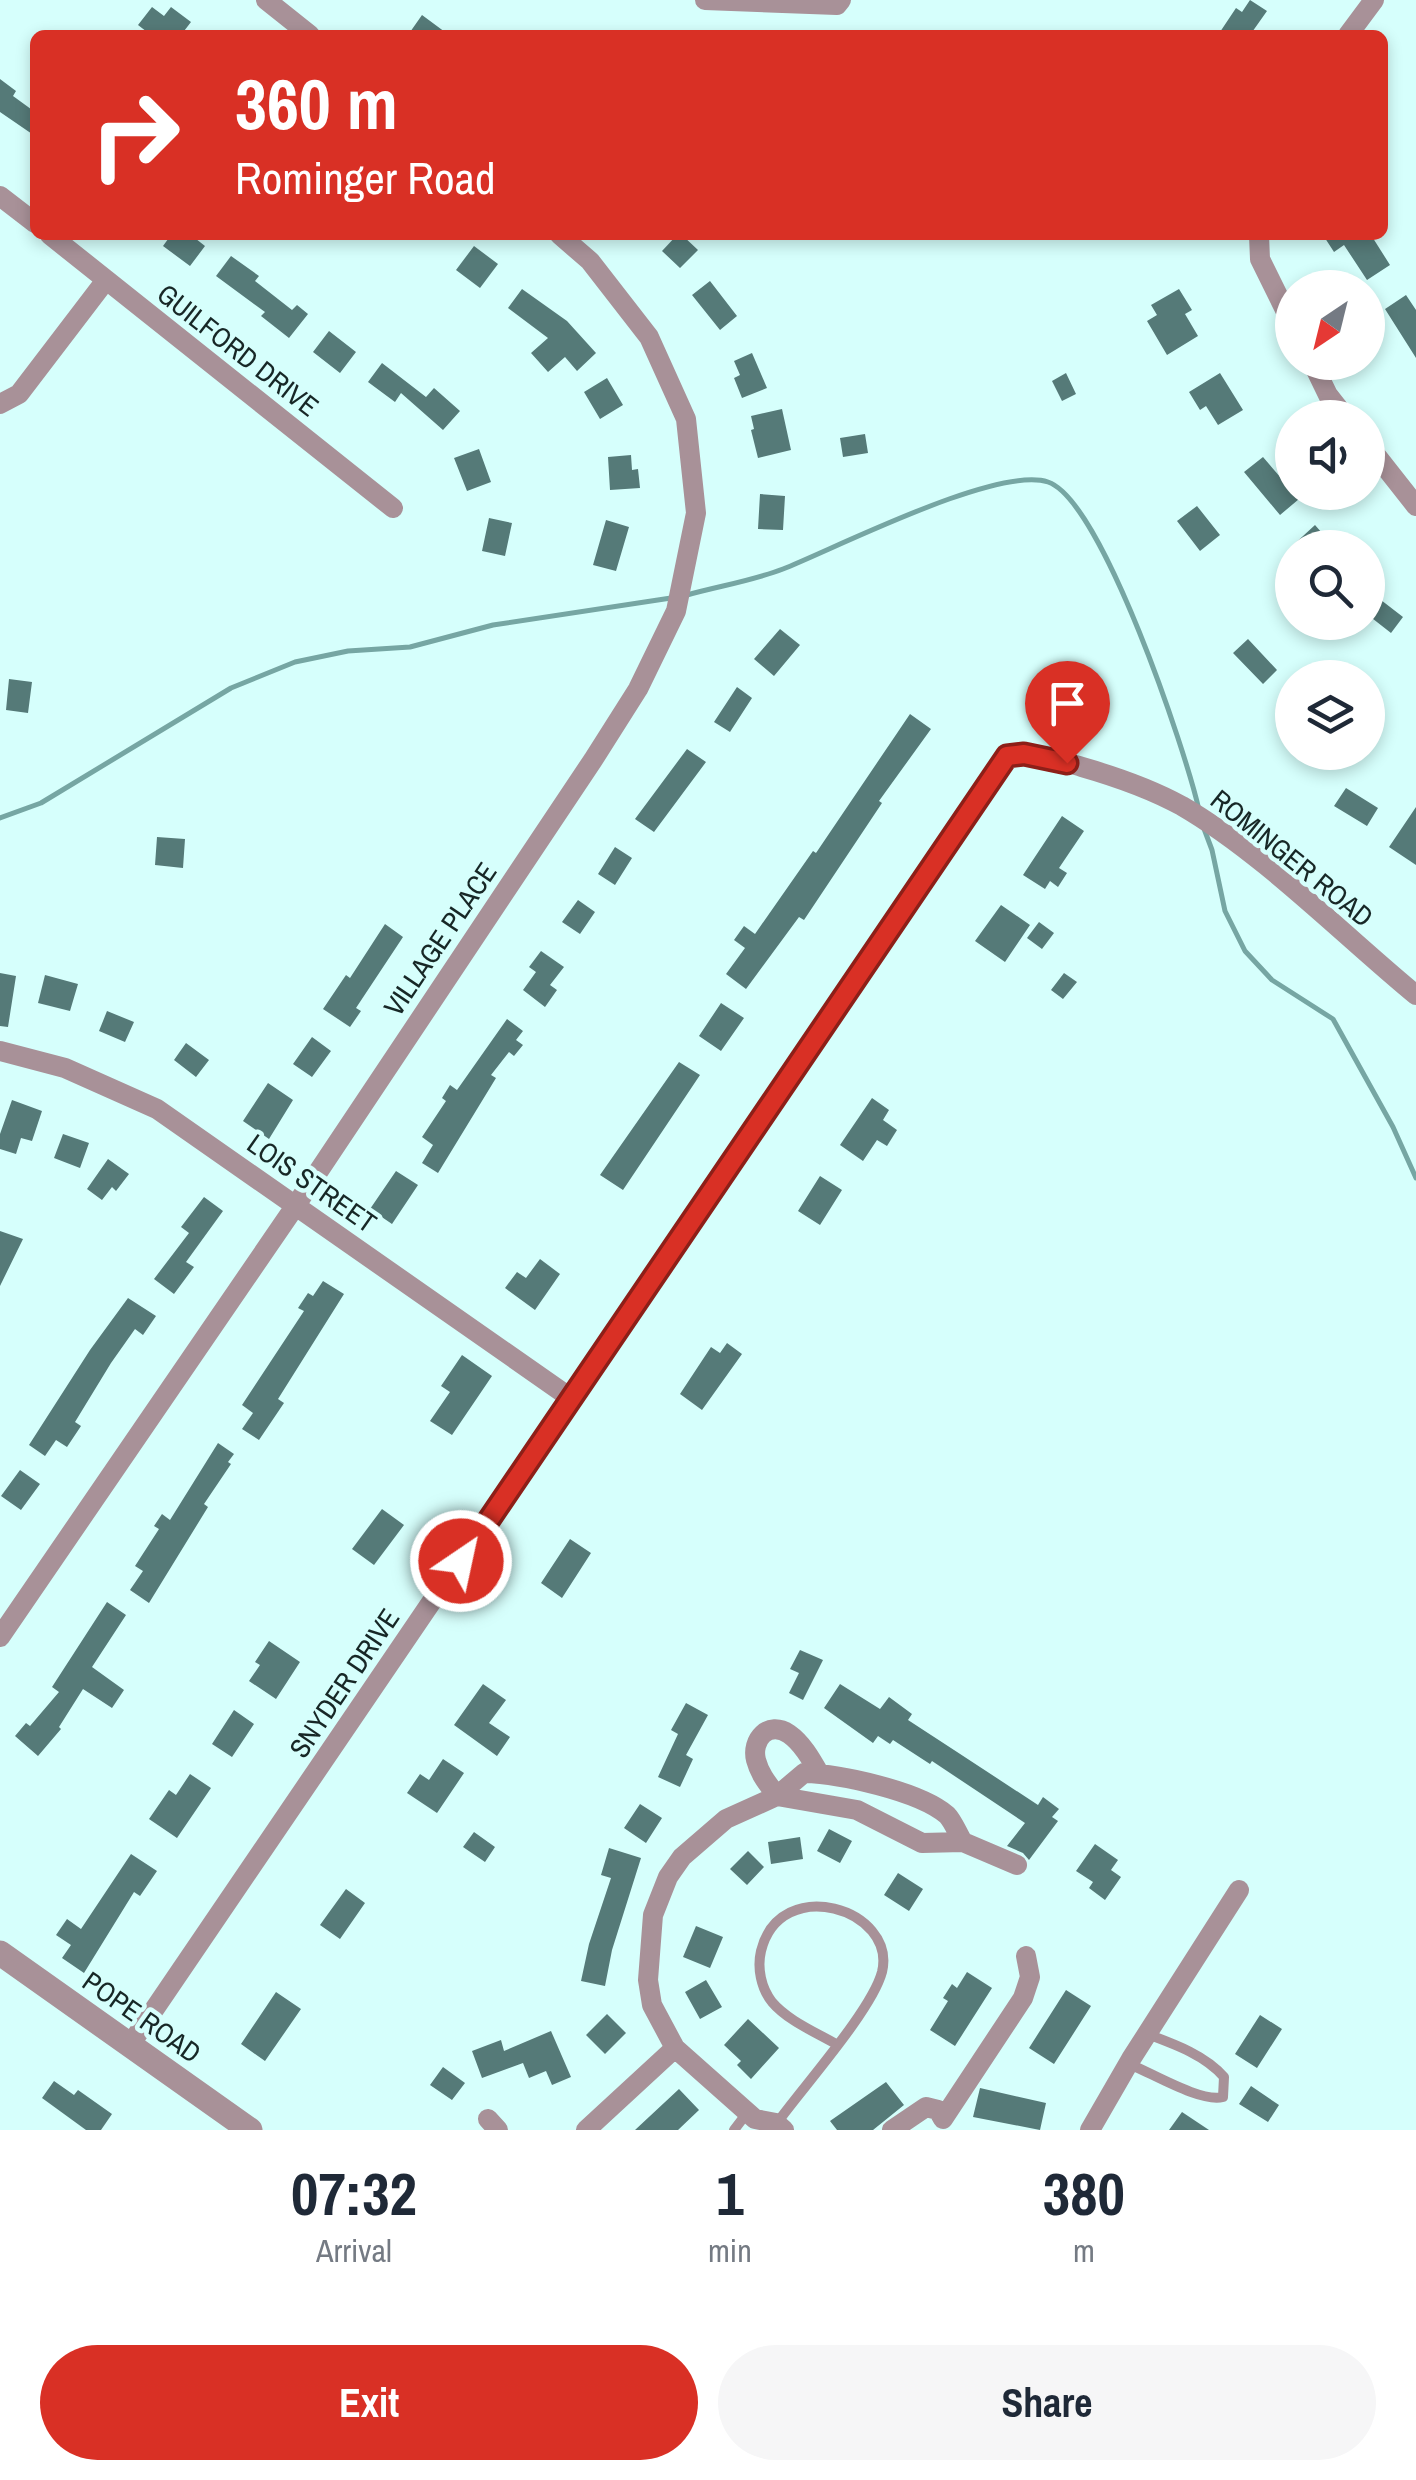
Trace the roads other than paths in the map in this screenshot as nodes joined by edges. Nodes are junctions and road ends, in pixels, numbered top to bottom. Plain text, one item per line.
1 (266, 0) edge
2 (705, 0) edge
3 (841, 0) edge
4 (1374, 0) edge
5 (304, 30) edge
6 (1352, 30) edge
7 (0, 196) edge
8 (30, 220) edge
9 (56, 240) edge
10 (566, 240) edge
11 (1258, 240) edge
12 (106, 280) junction
13 (1275, 289) edge
14 (0, 404) edge
15 (1385, 467) edge
16 (1416, 506) edge
17 (393, 508) dead end
18 (1007, 756) joint
19 (1416, 995) edge
20 (0, 1052) edge
21 (296, 1205) junction
22 (572, 1399) junction
23 (0, 1637) edge
24 (818, 1773) junction
25 (776, 1796) junction
26 (962, 1842) junction
27 (1017, 1865) dead end
28 (1239, 1890) dead end
29 (0, 1953) edge
30 (1026, 1956) dead end
31 (1146, 2034) junction
32 (836, 2044) junction
33 (130, 2045) junction
34 (675, 2048) junction
35 (1128, 2063) junction
36 (748, 2112) junction
37 (940, 2124) edge
38 (780, 2127) edge
39 (250, 2130) edge
40 (586, 2130) edge
41 (734, 2130) edge
42 (892, 2130) edge
43 (1090, 2130) edge

1 - 5 street
2 - 3 street
4 - 6 street
7 - 8 street
9 - 12 street, GUILFORD DRIVE
10 - 21 street, VILLAGE PLACE
11 - 13 street
12 - 14 street
12 - 17 street, GUILFORD DRIVE
15 - 16 street
18 - 19 street, ROMINGER ROAD
18 - 22 street, SNYDER DRIVE
20 - 21 street, LOIS STREET
21 - 22 street, LOIS STREET
21 - 23 street, VILLAGE PLACE
22 - 33 street, SNYDER DRIVE
24 - 25 street
24 - 25 street
24 - 26 street
25 - 26 street
25 - 34 street
26 - 27 street
28 - 31 street
29 - 33 street, POPE ROAD
30 - 37 street
31 - 35 street
31 - 35 lane
32 - 32 lane
32 - 38 lane
33 - 39 street, POPE ROAD
34 - 36 street
34 - 40 street
35 - 43 street
36 - 38 street
36 - 41 lane
37 - 42 street

